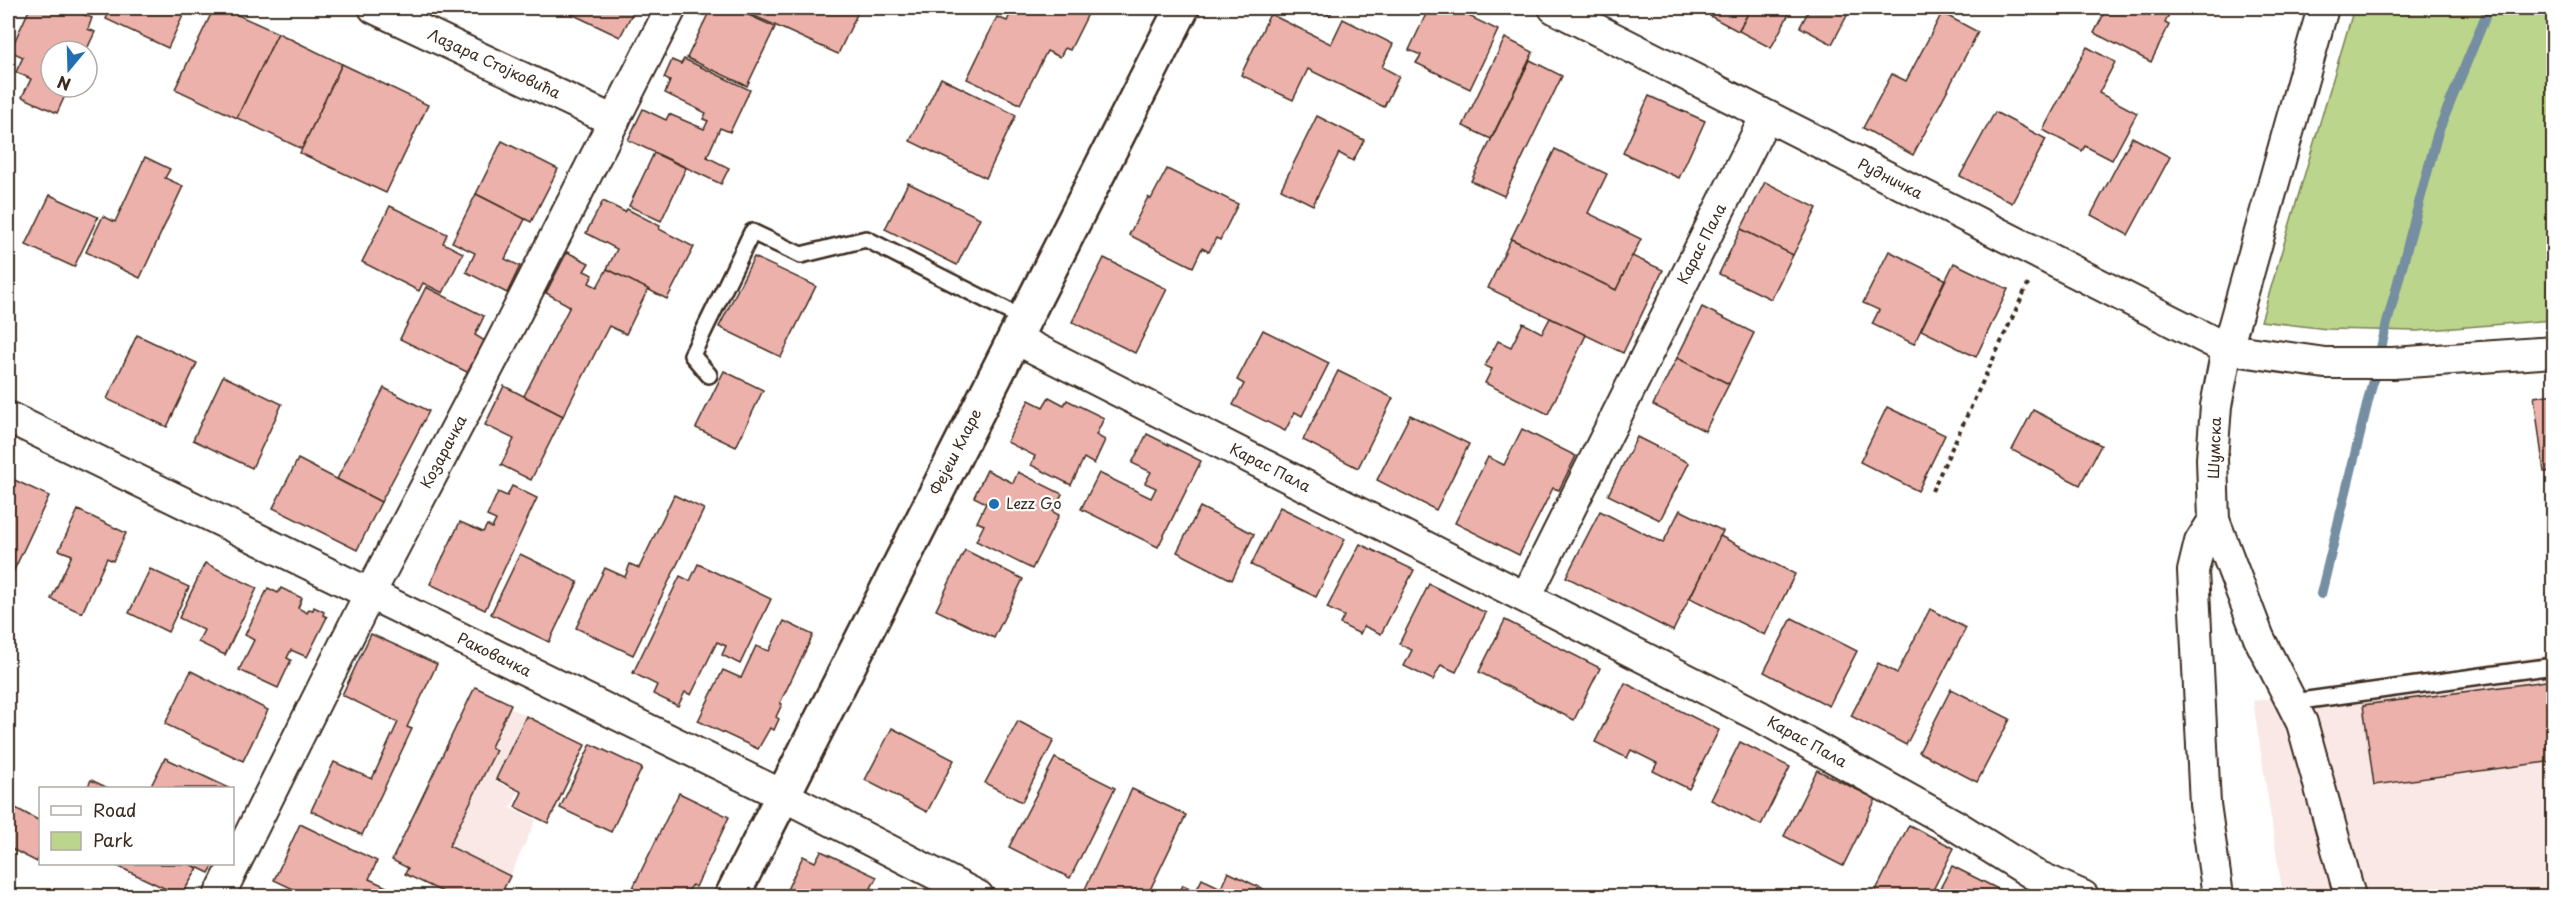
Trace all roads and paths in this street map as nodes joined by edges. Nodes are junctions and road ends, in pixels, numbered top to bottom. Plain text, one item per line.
1 (374, 8) edge
2 (671, 8) edge
3 (1182, 8) edge
4 (1554, 8) edge
5 (2323, 8) edge
6 (1766, 116) junction
7 (614, 121) junction
8 (2041, 256) junction
9 (1019, 329) junction
10 (2227, 349) junction
11 (2553, 352) edge
12 (709, 375) dead end
13 (8, 417) edge
14 (1932, 491) dead end
15 (2214, 520) junction
16 (369, 595) junction
17 (1526, 597) junction
18 (2553, 666) edge
19 (2293, 702) junction
20 (782, 795) junction
21 (219, 897) edge
22 (732, 897) edge
23 (978, 897) edge
24 (2083, 897) edge
25 (2218, 897) edge
26 (2350, 897) edge

1 - 7 street, Лазара Стојковића
2 - 7 street, Козарачка
3 - 9 street, Фејеш Кларе
4 - 6 street, Рудничка
5 - 10 street, Шумска
6 - 8 street, Рудничка
6 - 17 street, Карас Пала
7 - 16 street, Козарачка
8 - 10 street, Рудничка
8 - 14 path
9 - 12 lane
9 - 17 street, Карас Пала
9 - 20 street, Фејеш Кларе
10 - 11 street, Рудничка
10 - 15 street, Шумска
13 - 16 street, Раковачка
15 - 19 street
15 - 25 street
16 - 20 street, Раковачка
16 - 21 street, Козарачка
17 - 24 street, Карас Пала
18 - 19 lane
19 - 26 street
20 - 22 street, Фејеш Кларе
20 - 23 street, Раковачка

